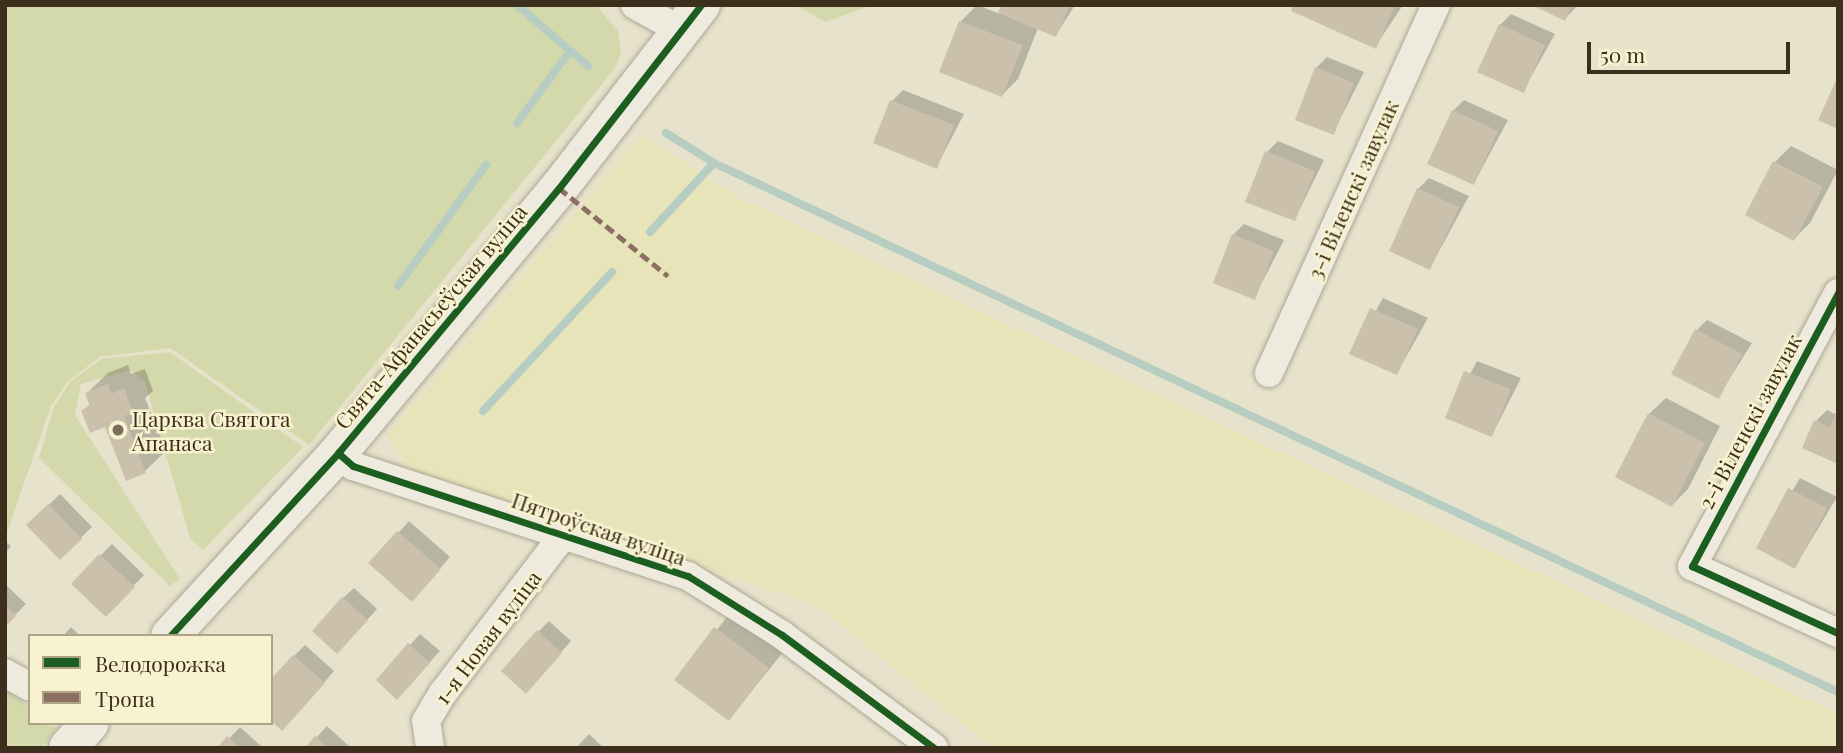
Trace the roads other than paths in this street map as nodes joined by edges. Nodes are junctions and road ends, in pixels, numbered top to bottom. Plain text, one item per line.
1 (635, 5) edge
2 (1436, 5) edge
3 (691, 18) edge
4 (1838, 293) edge
5 (1269, 373) dead end
6 (338, 453) junction
7 (565, 533) junction
8 (1838, 633) edge
9 (172, 634) edge
10 (5, 673) edge
11 (28, 686) edge
12 (88, 725) edge
13 (68, 748) edge
14 (430, 748) edge
15 (934, 748) edge

1 - 3 street
2 - 5 street, 3-і Віленскі завулак
3 - 6 street, Свята-Афанасьеўская вуліца
4 - 8 street, 2-і Віленскі завулак
6 - 7 street, Пятроўская вуліца
6 - 9 street, Свята-Афанасьеўская вуліца
7 - 14 street, 1-я Новая вуліца
7 - 15 street, Пятроўская вуліца
10 - 11 street
12 - 13 street

